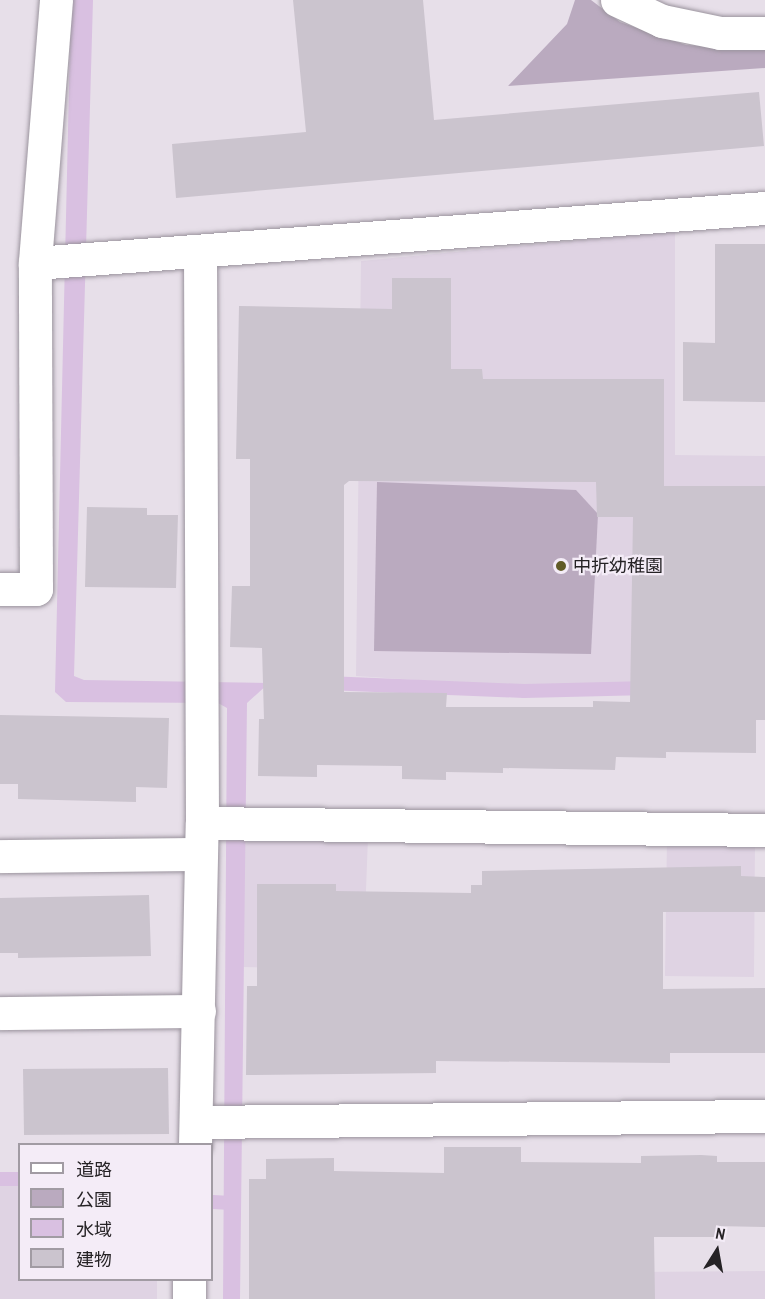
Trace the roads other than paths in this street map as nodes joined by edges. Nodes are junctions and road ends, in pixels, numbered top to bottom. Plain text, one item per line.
1 (56, 0) edge
2 (617, 0) edge
3 (765, 33) edge
4 (765, 208) edge
5 (200, 252) junction
6 (42, 262) junction
7 (0, 589) edge
8 (765, 830) edge
9 (205, 834) junction
10 (0, 856) edge
11 (199, 1011) junction
12 (0, 1013) edge
13 (765, 1116) edge
14 (203, 1129) edge
15 (189, 1281) edge
16 (189, 1299) edge

1 - 6 street
2 - 3 street
4 - 5 street
5 - 6 street
5 - 9 street
6 - 7 street
8 - 9 street
9 - 10 street
9 - 11 street
11 - 12 street
11 - 14 street
13 - 14 street
15 - 16 street

